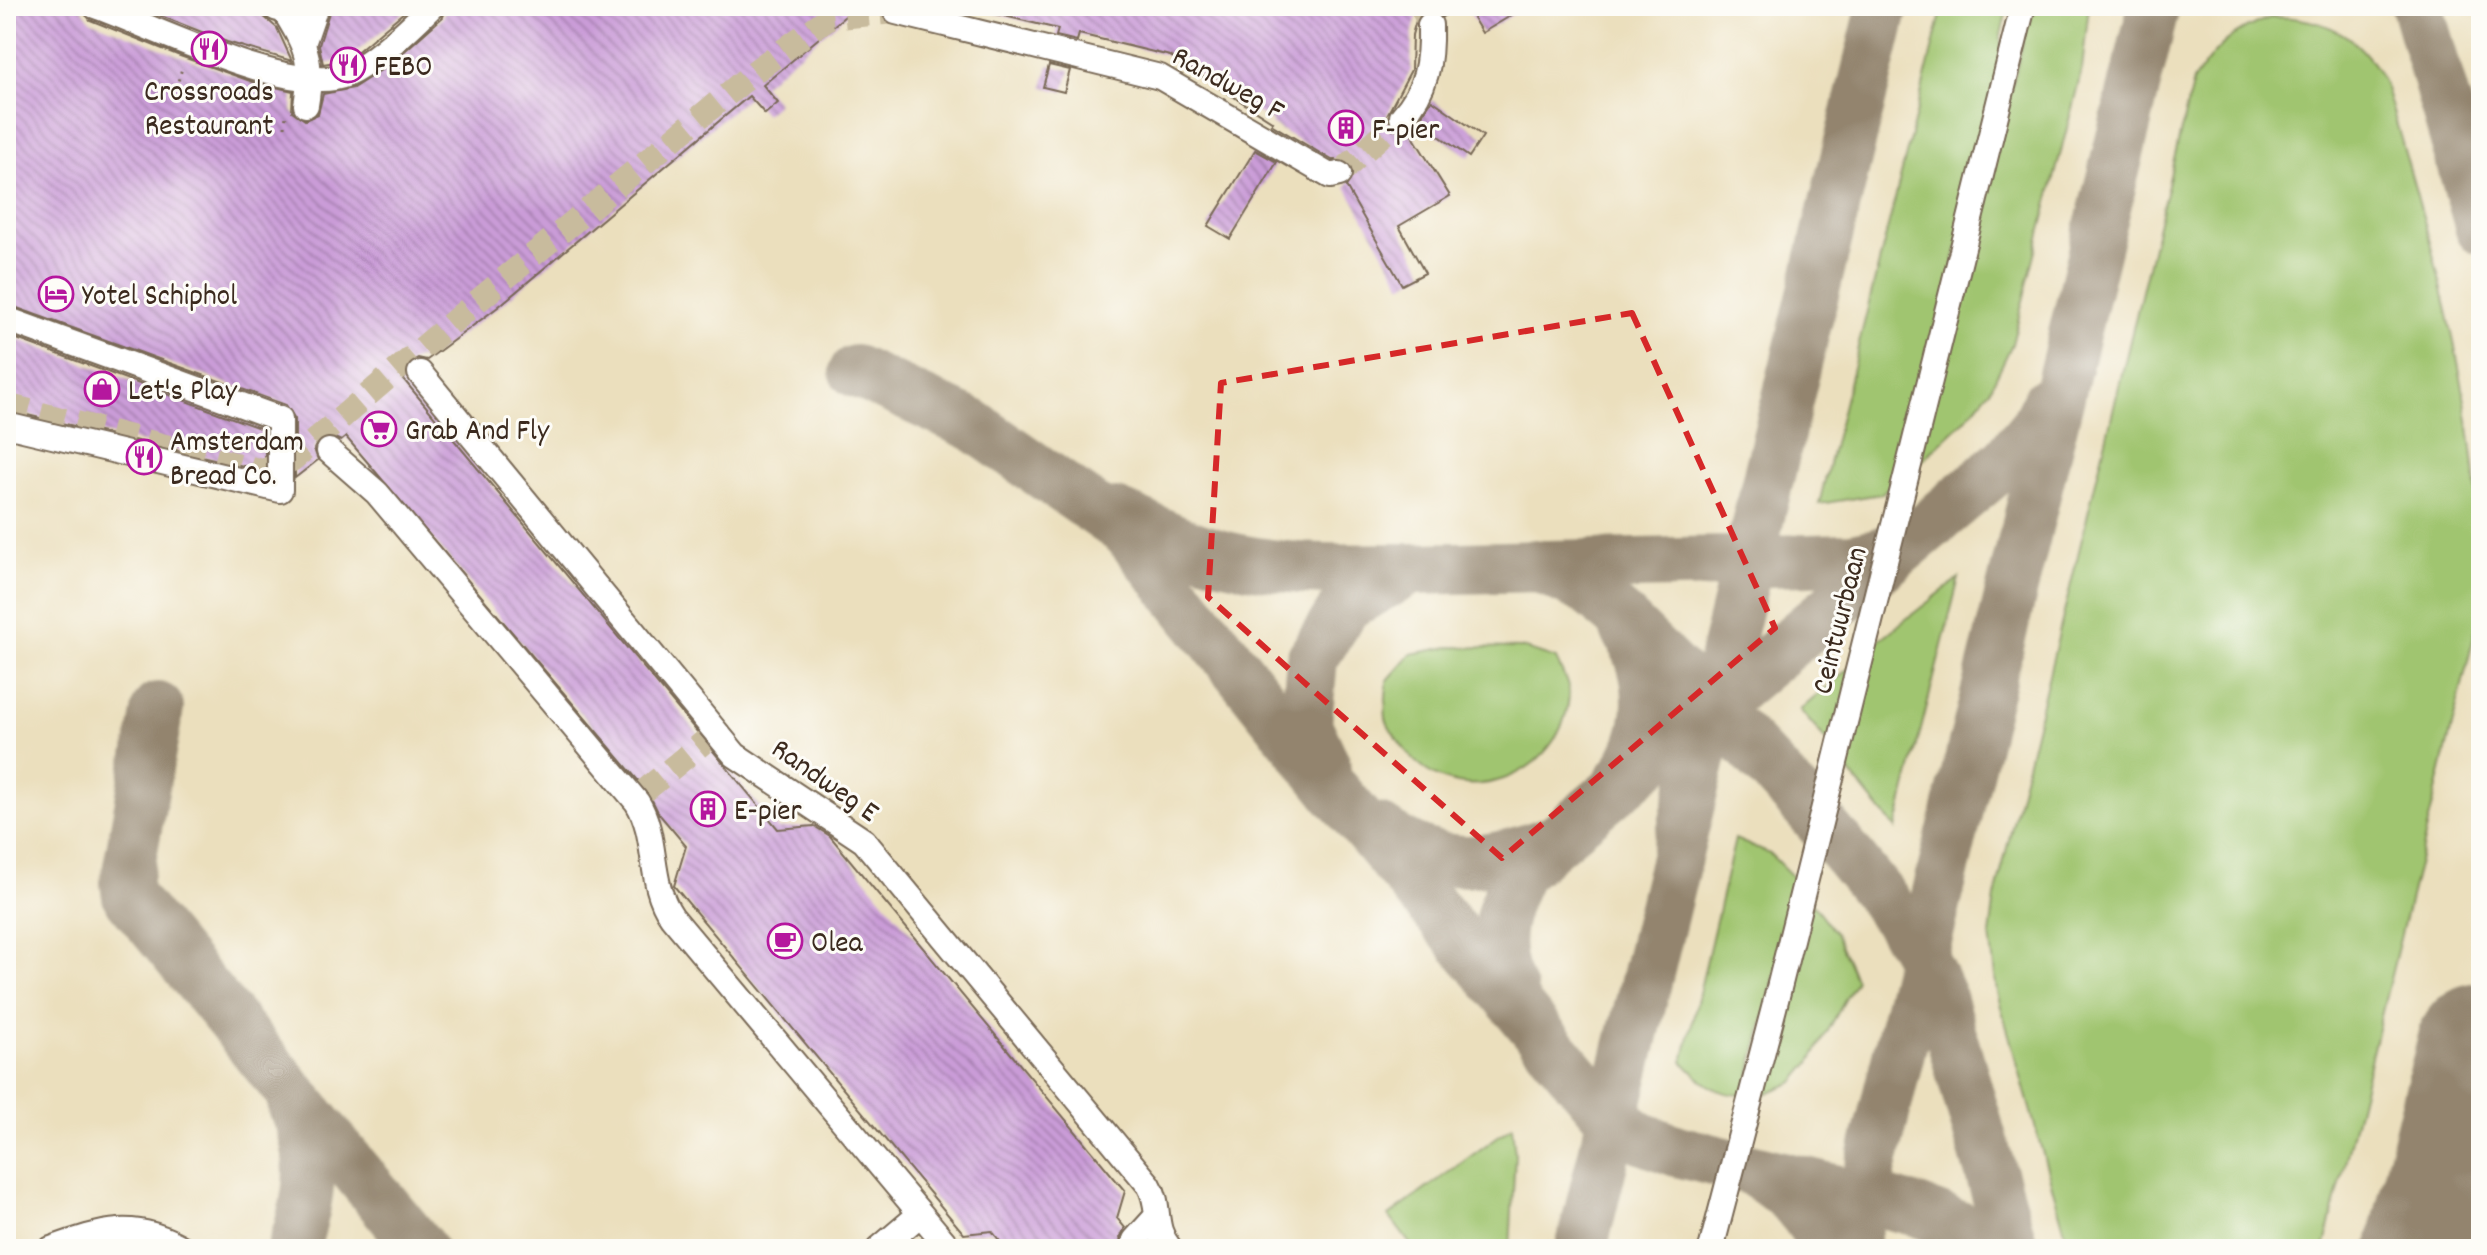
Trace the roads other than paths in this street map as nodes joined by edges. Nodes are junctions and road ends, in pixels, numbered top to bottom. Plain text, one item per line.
1 (95, 6) edge
2 (285, 6) edge
3 (316, 6) edge
4 (432, 6) edge
5 (2023, 6) edge
6 (896, 12) dead end
7 (1430, 25) tunnel mouth
8 (304, 41) junction
9 (310, 80) junction
10 (306, 105) dead end
11 (1402, 117) tunnel mouth
12 (1339, 174) dead end
13 (6, 319) edge
14 (420, 373) dead end
15 (6, 425) edge
16 (329, 451) dead end
17 (919, 1215) junction
18 (1155, 1218) junction
19 (1135, 1240) dead end
20 (51, 1249) edge
21 (184, 1249) edge
22 (879, 1249) edge
23 (950, 1249) edge
24 (1170, 1249) edge
25 (1711, 1249) edge

1 - 9 street
2 - 8 street
3 - 8 street
4 - 9 street
5 - 25 street, Ceintuurbaan
6 - 12 street, Randweg F
7 - 11 street
8 - 9 street
9 - 10 street
13 - 15 street
14 - 18 street, Randweg E
16 - 17 street
17 - 22 street
17 - 23 street
18 - 19 street
18 - 24 street, Randweg E
20 - 21 street

